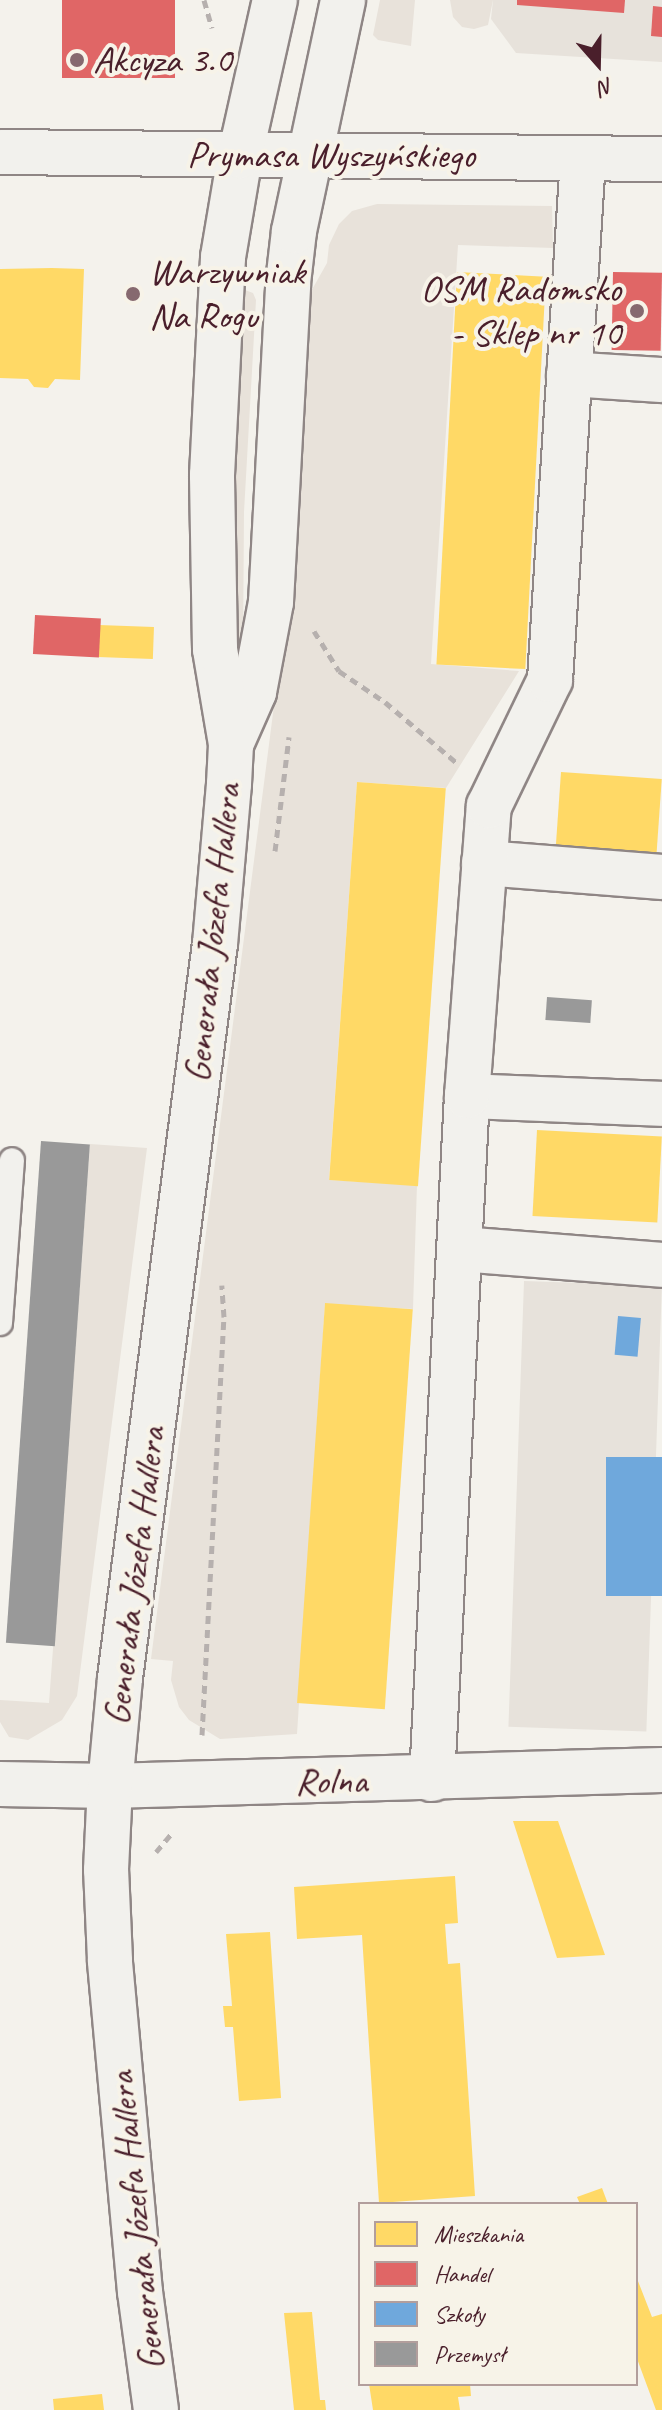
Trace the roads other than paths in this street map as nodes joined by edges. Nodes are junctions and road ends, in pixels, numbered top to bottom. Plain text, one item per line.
1 (275, 0) edge
2 (343, 0) edge
3 (0, 152) edge
4 (240, 156) junction
5 (308, 158) junction
6 (583, 158) junction
7 (662, 159) edge
8 (569, 374) junction
9 (662, 380) edge
10 (231, 744) junction
11 (484, 863) junction
12 (662, 877) edge
13 (467, 1096) junction
14 (662, 1104) edge
15 (12, 1160) dead end
16 (460, 1249) junction
17 (662, 1265) edge
18 (0, 1323) edge
19 (662, 1770) edge
20 (432, 1779) junction
21 (0, 1784) edge
22 (110, 1786) junction
23 (156, 2410) edge

1 - 4 street, Generała Józefa Hallera
2 - 5 street, Generała Józefa Hallera
3 - 4 street, Prymasa Wyszyńskiego
4 - 5 street, Prymasa Wyszyńskiego
4 - 10 street, Generała Józefa Hallera
5 - 6 street, Prymasa Wyszyńskiego
5 - 10 street, Generała Józefa Hallera
6 - 7 street, Prymasa Wyszyńskiego
6 - 8 street
8 - 9 street
8 - 11 street
10 - 22 street, Generała Józefa Hallera
11 - 12 street
11 - 13 street
13 - 14 street
13 - 16 street
15 - 18 lane
16 - 17 street
16 - 20 street
19 - 20 street, Rolna
20 - 22 street, Rolna
21 - 22 street, Rolna
22 - 23 street, Generała Józefa Hallera

